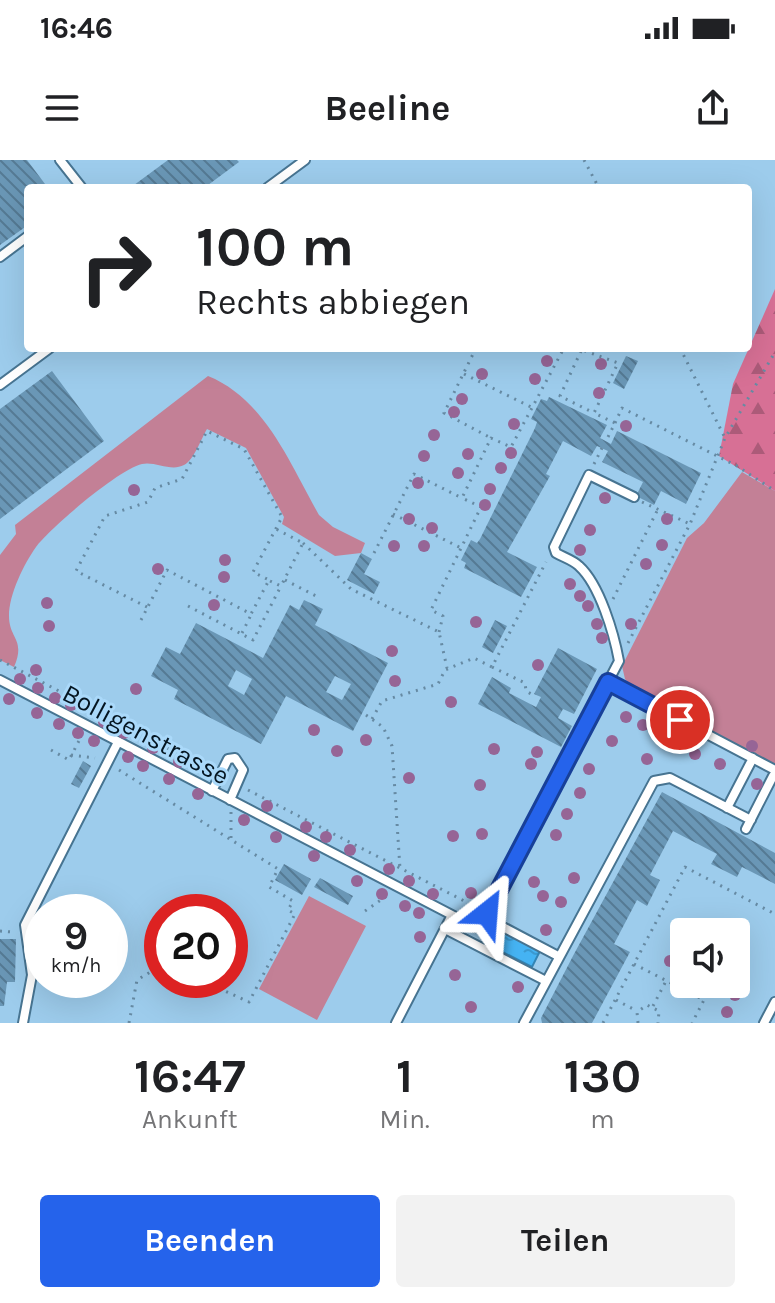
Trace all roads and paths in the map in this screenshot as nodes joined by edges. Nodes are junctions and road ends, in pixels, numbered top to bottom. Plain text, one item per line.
1 (60, 160) edge
2 (305, 160) edge
3 (584, 160) edge
4 (294, 163) edge
5 (79, 184) edge
6 (271, 184) edge
7 (597, 184) edge
8 (24, 239) edge
9 (0, 257) edge
10 (45, 352) edge
11 (474, 352) edge
12 (562, 352) edge
13 (581, 352) edge
14 (588, 352) edge
15 (682, 352) edge
16 (775, 352) edge
17 (464, 374) junction
18 (0, 385) edge
19 (531, 407) junction
20 (594, 413) junction
21 (615, 423) junction
22 (491, 438) junction
23 (725, 438) junction
24 (606, 441) dead end
25 (602, 448) dead end
26 (719, 456) junction
27 (589, 475) junction
28 (775, 491) edge
29 (634, 497) joint
30 (462, 498) junction
31 (658, 509) junction
32 (393, 514) junction
33 (690, 524) junction
34 (276, 529) junction
35 (303, 543) junction
36 (555, 545) junction
37 (461, 548) junction
38 (374, 553) dead end
39 (269, 580) junction
40 (285, 580) junction
41 (281, 586) junction
42 (316, 596) dead end
43 (188, 606) dead end
44 (147, 607) junction
45 (606, 613) junction
46 (251, 614) junction
47 (141, 620) dead end
48 (439, 632) junction
49 (242, 633) junction
50 (0, 660) edge
51 (619, 661) junction
52 (492, 667) junction
53 (447, 669) junction
54 (0, 680) edge
55 (608, 682) junction
56 (533, 695) dead end
57 (366, 715) dead end
58 (372, 719) junction
59 (87, 726) junction
60 (135, 731) dead end
61 (145, 737) dead end
62 (118, 742) junction
63 (51, 750) dead end
64 (71, 755) junction
65 (753, 758) junction
66 (108, 762) junction
67 (774, 773) edge
68 (220, 775) junction
69 (237, 784) junction
70 (212, 791) junction
71 (230, 800) junction
72 (727, 808) junction
73 (231, 840) junction
74 (400, 869) junction
75 (398, 887) junction
76 (365, 911) dead end
77 (775, 914) edge
78 (452, 915) junction
79 (486, 915) junction
80 (445, 929) junction
81 (558, 956) junction
82 (634, 964) junction
83 (144, 976) edge
84 (546, 981) junction
85 (666, 981) junction
86 (240, 998) edge
87 (615, 1000) junction
88 (775, 1002) edge
89 (653, 1006) junction
90 (637, 1011) junction
91 (23, 1023) edge
92 (129, 1023) edge
93 (396, 1023) edge
94 (524, 1023) edge
95 (603, 1023) edge
96 (638, 1023) edge
97 (659, 1023) edge
98 (692, 1023) edge
99 (764, 1023) edge

1 - 5 lane
2 - 4 lane
3 - 7 path
4 - 6 lane
8 - 9 lane
10 - 18 lane
11 - 17 path
12 - 19 path
13 - 20 path
14 - 20 path
15 - 23 path
16 - 23 path
17 - 19 path
17 - 22 path
19 - 22 path
20 - 21 path
21 - 24 path
21 - 26 path
22 - 30 path
23 - 26 path
25 - 27 path
26 - 28 path
26 - 33 path
27 - 29 lane
27 - 36 lane
29 - 31 path
30 - 32 path
30 - 37 path
31 - 33 path
31 - 45 path
32 - 37 path
32 - 38 path
33 - 51 path
34 - 35 path
34 - 39 path
34 - 44 path
35 - 40 path
35 - 48 path
36 - 45 lane
36 - 52 path
37 - 48 path
39 - 41 path
39 - 46 path
40 - 41 path
40 - 42 path
41 - 49 path
43 - 49 path
44 - 46 path
44 - 47 path
45 - 51 lane
46 - 49 path
48 - 53 path
50 - 60 path
51 - 55 lane
52 - 53 path
52 - 56 path
53 - 58 path
54 - 59 lane, Bolligenstrasse
55 - 65 lane
55 - 79 lane
57 - 58 path
58 - 74 path
59 - 62 lane, Bolligenstrasse
59 - 64 path
61 - 68 path
62 - 66 lane
62 - 70 lane, Bolligenstrasse
63 - 64 path
64 - 66 path
65 - 67 lane
65 - 72 lane
66 - 73 path
66 - 91 lane
67 - 72 lane
68 - 69 lane
68 - 70 lane
69 - 71 lane
69 - 74 path
70 - 71 lane, Bolligenstrasse
71 - 73 path
71 - 75 lane, Bolligenstrasse
72 - 81 lane
73 - 86 path
74 - 79 path
75 - 76 path
75 - 78 lane, Bolligenstrasse
77 - 82 path
78 - 79 lane
78 - 80 lane
79 - 81 lane
80 - 84 lane
80 - 93 lane
81 - 84 lane
82 - 85 path
82 - 87 path
83 - 92 path
84 - 94 lane
85 - 89 path
85 - 98 path
87 - 90 path
87 - 95 path
88 - 99 lane
89 - 90 path
89 - 97 path
90 - 96 path

